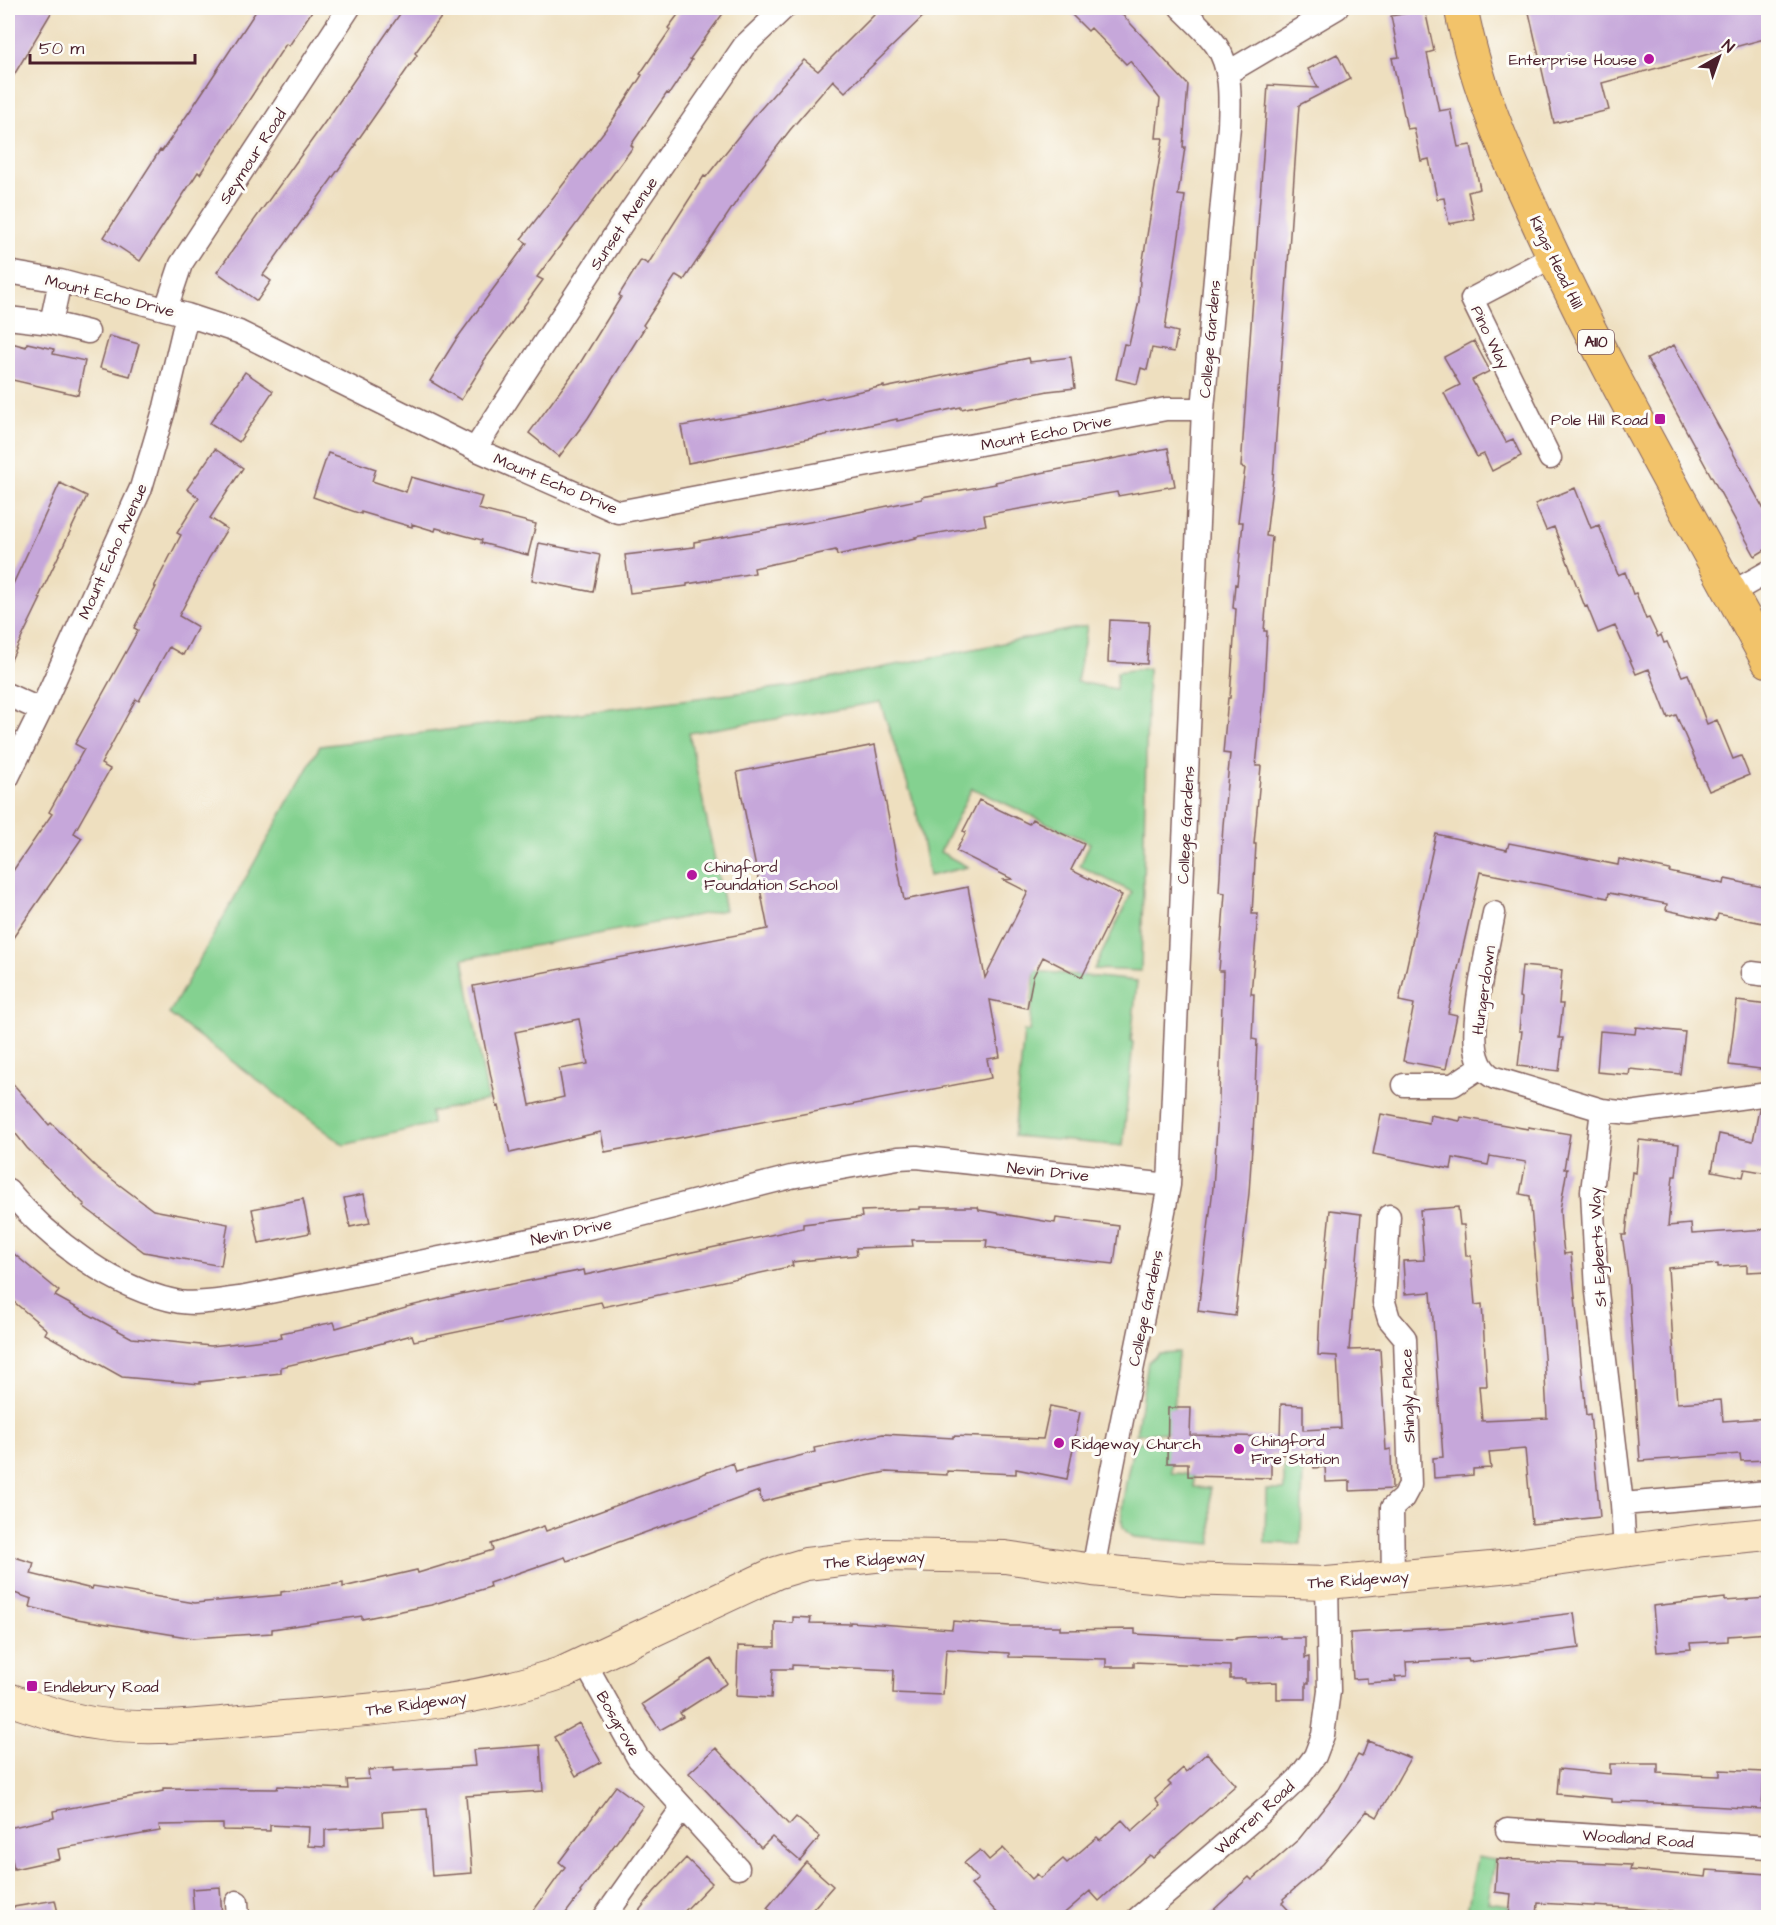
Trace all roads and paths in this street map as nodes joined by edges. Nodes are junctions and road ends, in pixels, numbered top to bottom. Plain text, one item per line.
1 (349, 8) edge
2 (784, 8) edge
3 (1181, 8) edge
4 (1337, 8) edge
5 (1461, 8) edge
6 (1227, 73) junction
7 (1554, 256) junction
8 (8, 272) edge
9 (60, 281) junction
10 (166, 309) junction
11 (187, 315) junction
12 (8, 318) edge
13 (51, 323) junction
14 (88, 332) dead end
15 (1203, 410) junction
16 (475, 449) junction
17 (1550, 458) dead end
18 (1768, 572) edge
19 (1731, 593) junction
20 (1768, 661) edge
21 (8, 695) edge
22 (41, 710) junction
23 (8, 777) edge
24 (1494, 913) dead end
25 (1482, 1066) junction
26 (1404, 1085) dead end
27 (1768, 1094) edge
28 (1602, 1110) junction
29 (1169, 1185) junction
30 (8, 1190) edge
31 (1389, 1216) dead end
32 (1768, 1492) edge
33 (1622, 1504) junction
34 (1768, 1534) edge
35 (1625, 1551) junction
36 (1093, 1570) junction
37 (1393, 1577) junction
38 (1327, 1583) junction
39 (585, 1663) junction
40 (8, 1699) edge
41 (682, 1808) junction
42 (1507, 1830) dead end
43 (1768, 1846) edge
44 (738, 1868) dead end
45 (604, 1917) edge
46 (1138, 1917) edge

1 - 10 street, Seymour Road
2 - 16 street, Sunset Avenue
3 - 6 street, College Gardens
4 - 6 street
5 - 7 main road, Kings Head Hill / A110
6 - 15 street, College Gardens
7 - 17 street, Pino Way
7 - 19 main road, Kings Head Hill / A110
8 - 9 street, Mount Echo Drive
9 - 10 street, Mount Echo Drive
9 - 13 street
10 - 11 street, Mount Echo Drive
11 - 16 street, Mount Echo Drive
11 - 22 street, Mount Echo Avenue
12 - 13 street
13 - 14 street
15 - 16 street, Mount Echo Drive
15 - 29 street, College Gardens
18 - 19 street
19 - 20 main road, Kings Head Hill / A110
21 - 22 street
22 - 23 street, Mount Echo Avenue
24 - 25 street, Hungerdown
25 - 26 street
25 - 28 street
27 - 28 street
28 - 33 street, St Egberts Way
29 - 30 street, Nevin Drive
29 - 36 street, College Gardens
31 - 37 street, Shingly Place
32 - 33 street
33 - 35 street, St Egberts Way
34 - 35 main road, The Ridgeway
35 - 37 main road, The Ridgeway
36 - 38 main road, The Ridgeway
36 - 39 main road, The Ridgeway
37 - 38 main road, The Ridgeway
38 - 46 street, Warren Road
39 - 40 main road, The Ridgeway
39 - 41 street, Bosgrove
41 - 44 street, Bosgrove
41 - 45 street
42 - 43 street, Woodland Road

